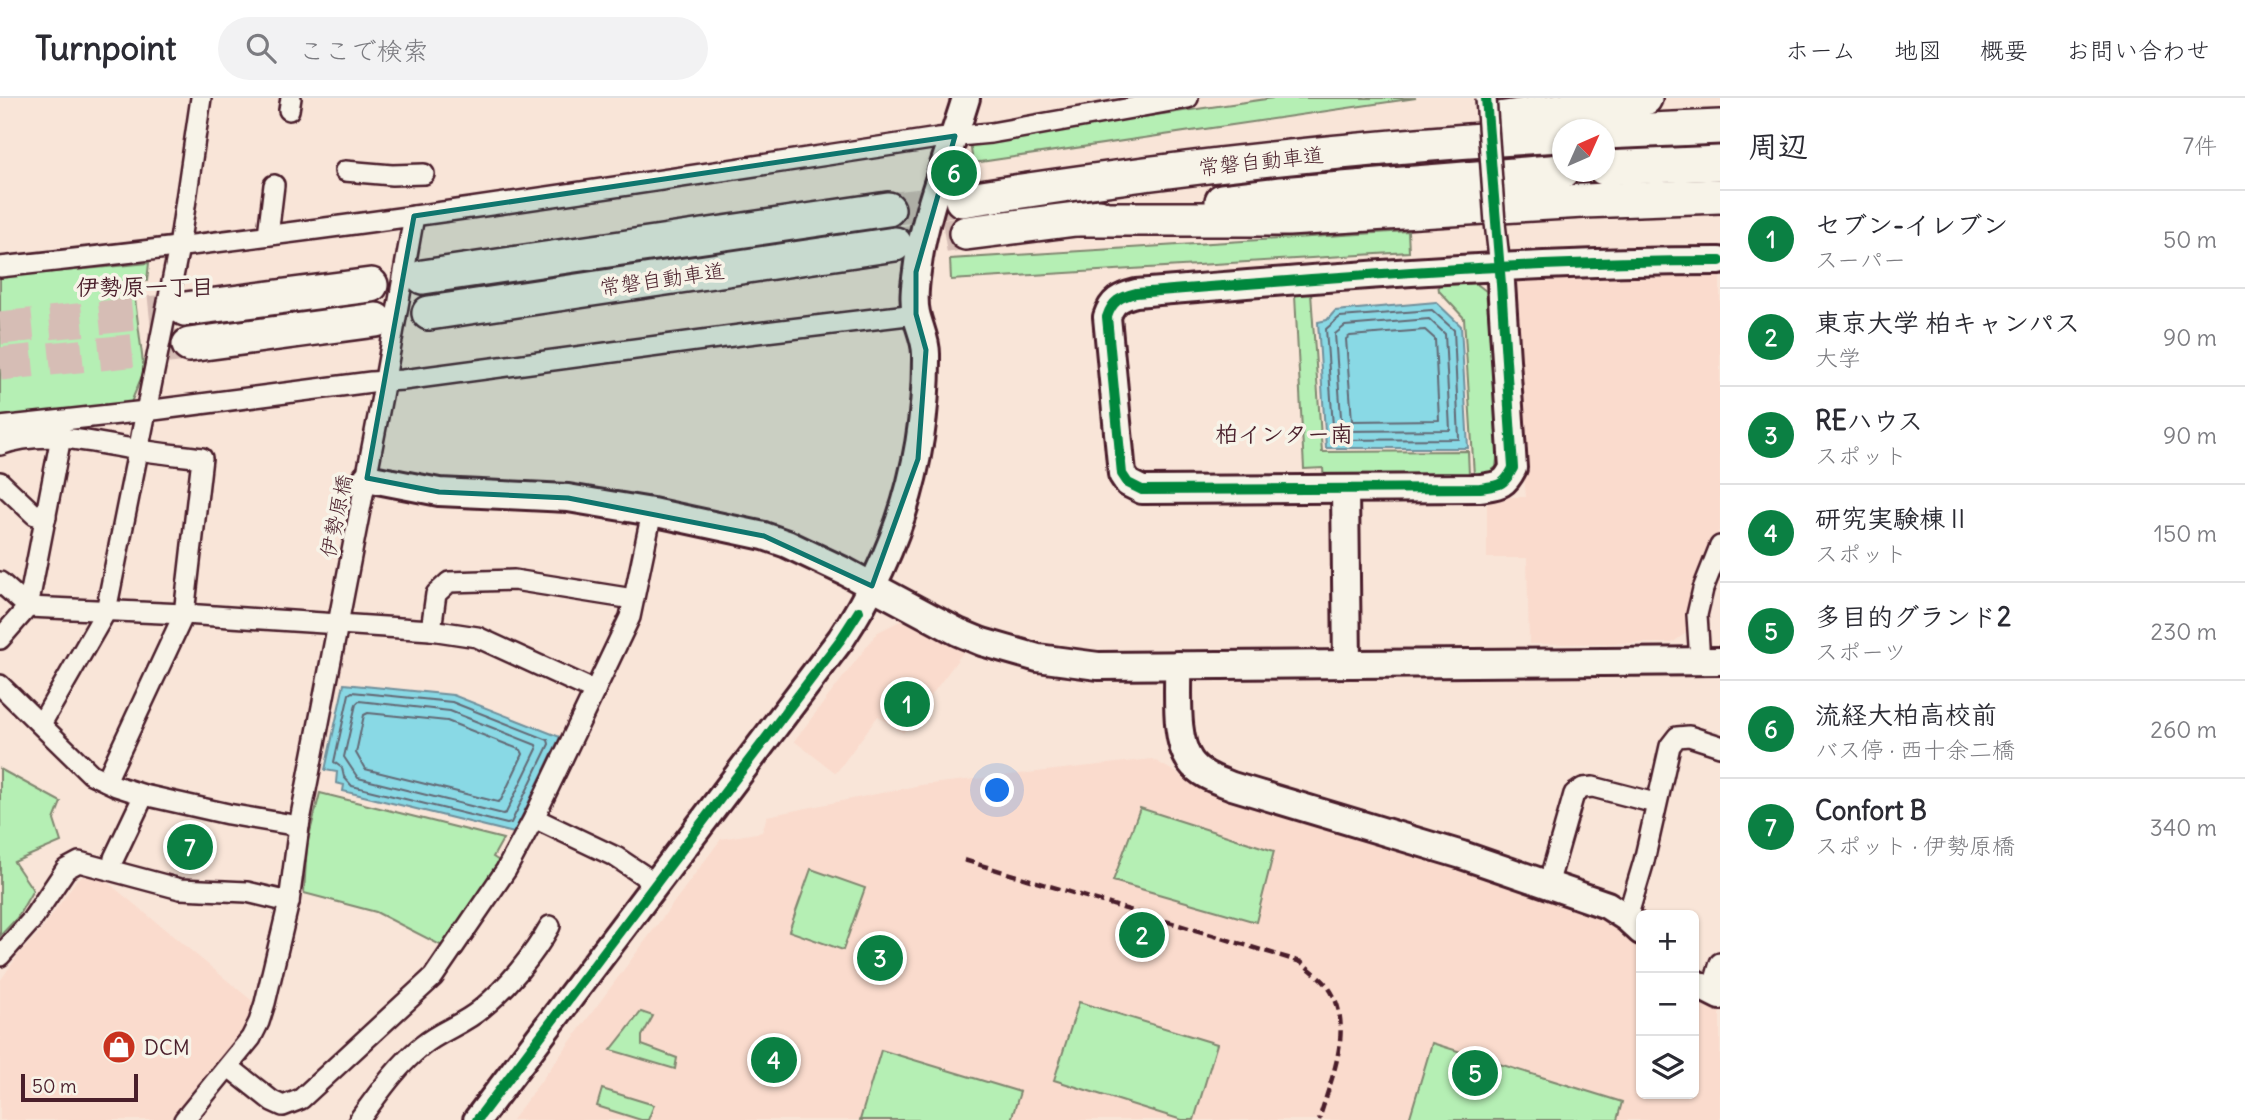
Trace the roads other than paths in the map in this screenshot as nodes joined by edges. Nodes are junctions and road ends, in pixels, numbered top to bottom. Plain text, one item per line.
1 (201, 98) edge
2 (966, 98) edge
3 (1188, 98) edge
4 (1486, 98) edge
5 (1645, 98) edge
6 (1720, 127) edge
7 (1615, 132) edge
8 (955, 136) junction
9 (1552, 136) edge
10 (1720, 163) edge
11 (1222, 164) junction
12 (1615, 168) edge
13 (345, 171) dead end
14 (1552, 172) edge
15 (424, 174) dead end
16 (274, 185) dead end
17 (1720, 197) edge
18 (962, 200) tunnel mouth
19 (888, 209) tunnel mouth
20 (414, 216) junction
21 (1078, 219) junction
22 (966, 233) tunnel mouth
23 (268, 235) junction
24 (895, 244) tunnel mouth
25 (179, 247) junction
26 (1720, 261) edge
27 (0, 267) edge
28 (1500, 267) junction
29 (423, 277) dead end
30 (371, 285) dead end
31 (185, 309) tunnel mouth
32 (429, 313) dead end
33 (916, 314) junction
34 (376, 320) dead end
35 (189, 345) tunnel mouth
36 (385, 381) junction
37 (146, 411) junction
38 (0, 427) edge
39 (59, 429) junction
40 (0, 445) edge
41 (137, 450) junction
42 (367, 478) junction
43 (0, 482) edge
44 (1345, 489) junction
45 (652, 512) junction
46 (46, 517) junction
47 (1720, 546) edge
48 (0, 582) edge
49 (872, 586) junction
50 (633, 599) junction
51 (29, 607) junction
52 (106, 611) junction
53 (184, 614) junction
54 (338, 624) junction
55 (431, 630) junction
56 (0, 639) edge
57 (1710, 661) edge
58 (1347, 664) junction
59 (1178, 665) junction
60 (0, 685) edge
61 (595, 691) junction
62 (41, 724) junction
63 (1720, 746) edge
64 (106, 781) junction
65 (144, 795) junction
66 (1656, 803) junction
67 (534, 818) junction
68 (299, 826) junction
69 (114, 858) dead end
70 (655, 883) junction
71 (1548, 885) junction
72 (289, 902) junction
73 (1634, 924) edge
74 (550, 926) dead end
75 (0, 957) edge
76 (1720, 962) edge
77 (1708, 991) edge
78 (229, 1067) junction
79 (184, 1120) edge
80 (359, 1120) edge
81 (477, 1120) edge

1 - 25 street
2 - 8 street
3 - 8 street
4 - 28 street, bridge
5 - 11 highway
6 - 7 highway
8 - 20 street
8 - 33 street
9 - 11 highway, 常磐自動車道
10 - 12 highway
11 - 18 highway, 常磐自動車道
13 - 15 street
14 - 21 highway, 常磐自動車道
16 - 23 street
17 - 21 highway
19 - 29 highway, 常磐自動車道
20 - 23 street
20 - 36 street, 伊勢原橋
21 - 22 highway, 常磐自動車道
23 - 25 street
24 - 32 highway, 常磐自動車道
25 - 27 street
25 - 37 street
26 - 28 street
28 - 44 street
28 - 44 street
30 - 31 highway
33 - 36 street
33 - 49 street
34 - 35 highway
36 - 37 street
36 - 42 street, 伊勢原橋
37 - 39 street
37 - 41 street
38 - 39 street
39 - 40 street
39 - 41 street
39 - 46 street
41 - 52 street
41 - 53 street
42 - 45 street
42 - 54 street, 伊勢原橋
43 - 46 street
44 - 58 street
45 - 49 street
45 - 50 street
46 - 51 street
47 - 57 street
48 - 51 street
49 - 59 street
49 - 70 street
50 - 55 street
50 - 61 street
51 - 52 street
51 - 56 street
52 - 53 street
52 - 62 street
53 - 54 street
53 - 64 street
54 - 55 street
54 - 68 street, 伊勢原橋
55 - 61 street
57 - 58 street
58 - 59 street
59 - 71 street
60 - 62 street
61 - 67 street
62 - 64 street
63 - 66 street
64 - 65 street
65 - 68 street
65 - 69 street
66 - 71 street
66 - 73 street
67 - 70 street
67 - 78 street
68 - 72 street, 伊勢原橋
70 - 81 street
71 - 73 street
72 - 75 street
72 - 78 street, 伊勢原橋
74 - 80 street
76 - 77 street
78 - 79 street, 伊勢原橋

